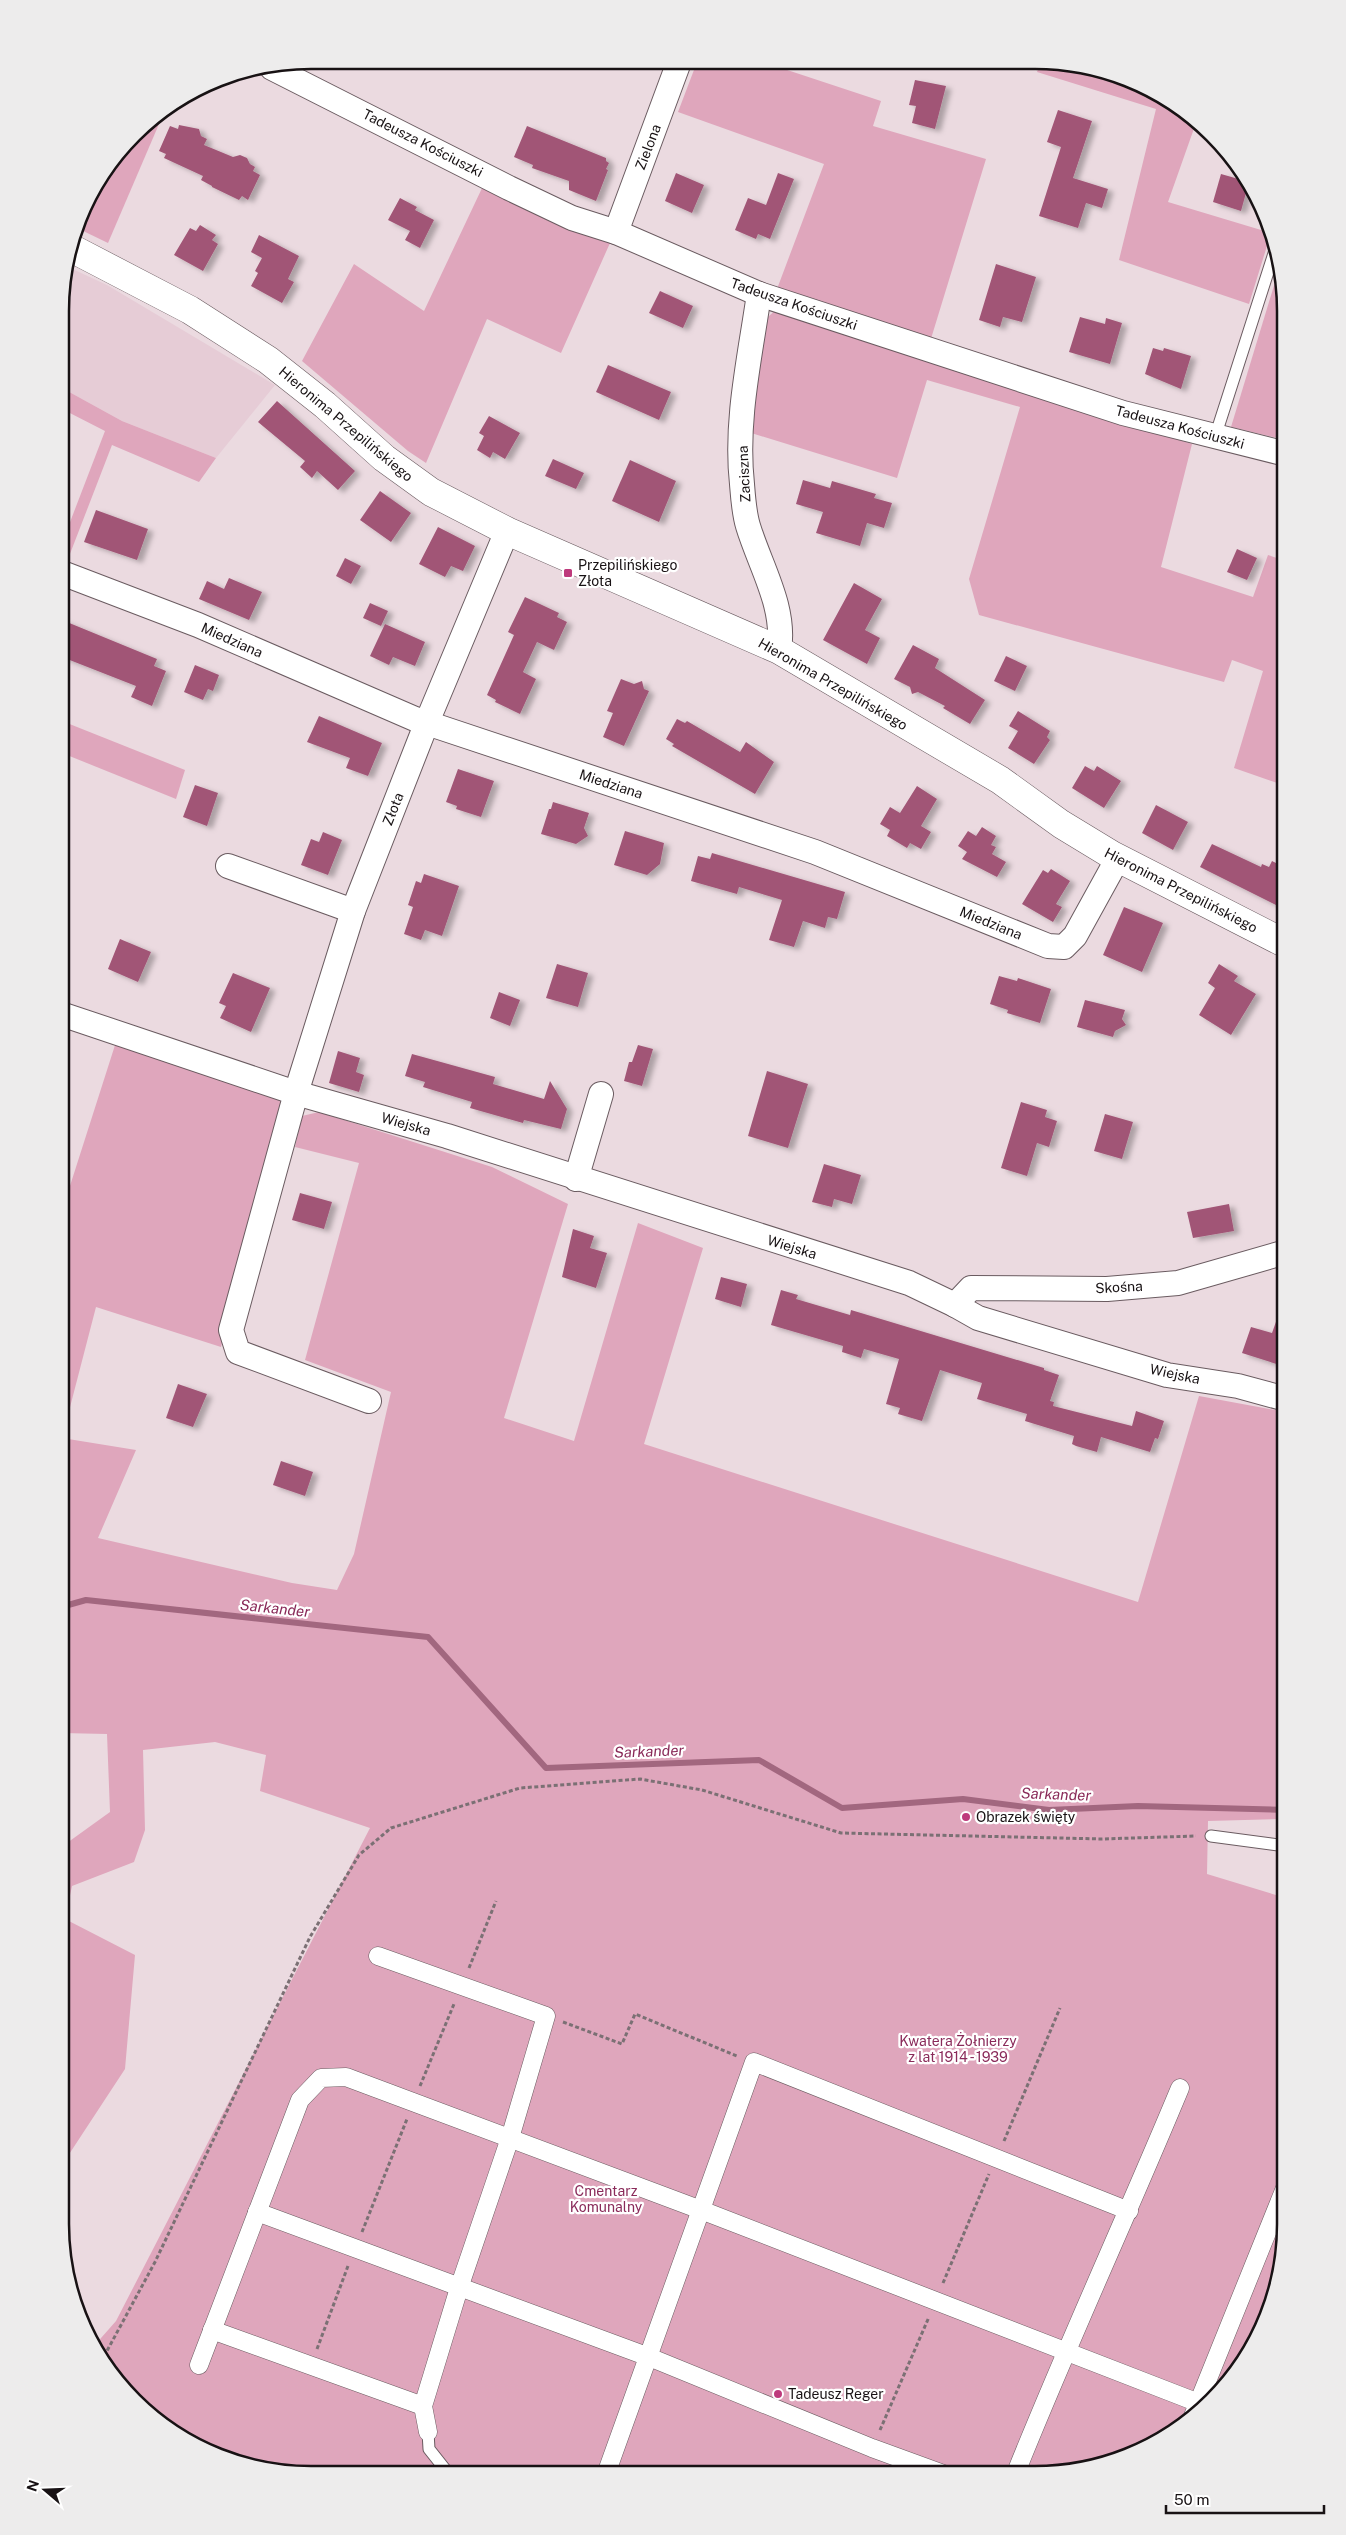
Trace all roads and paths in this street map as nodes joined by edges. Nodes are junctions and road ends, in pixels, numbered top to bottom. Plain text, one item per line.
1 (677, 69) edge
2 (279, 71) edge
3 (616, 232) junction
4 (76, 251) edge
5 (1272, 259) edge
6 (759, 294) junction
7 (1215, 437) junction
8 (1277, 452) edge
9 (508, 531) junction
10 (69, 576) edge
11 (779, 650) junction
12 (427, 722) junction
13 (1118, 858) junction
14 (228, 866) dead end
15 (353, 911) junction
16 (1277, 939) edge
17 (69, 1017) edge
18 (296, 1093) junction
19 (602, 1094) dead end
20 (576, 1179) junction
21 (1277, 1255) edge
22 (955, 1304) junction
23 (1277, 1397) edge
24 (369, 1401) dead end
25 (1211, 1836) joint
26 (1277, 1845) edge
27 (496, 1901) dead end
28 (378, 1956) dead end
29 (462, 1986) junction
30 (1060, 2008) dead end
31 (546, 2016) junction
32 (754, 2062) junction
33 (1180, 2088) dead end
34 (414, 2102) junction
35 (510, 2138) junction
36 (996, 2158) junction
37 (700, 2210) junction
38 (1277, 2210) edge
39 (1129, 2211) junction
40 (257, 2212) junction
41 (355, 2249) junction
42 (459, 2288) junction
43 (936, 2300) junction
44 (212, 2330) junction
45 (1065, 2350) junction
46 (106, 2353) edge
47 (649, 2357) junction
48 (199, 2366) dead end
49 (311, 2366) junction
50 (1201, 2400) edge
51 (423, 2406) junction
52 (1194, 2406) edge
53 (428, 2432) joint
54 (872, 2448) junction
55 (442, 2466) edge
56 (609, 2466) edge
57 (921, 2466) edge
58 (1018, 2466) edge

1 - 3 street, Zielona
2 - 3 street, Tadeusza Kościuszki
3 - 6 street, Tadeusza Kościuszki
4 - 9 street, Hieronima Przepilińskiego
5 - 7 lane
6 - 7 street, Tadeusza Kościuszki
6 - 11 street, Zaciszna
7 - 8 street, Tadeusza Kościuszki
9 - 11 street, Hieronima Przepilińskiego
9 - 12 street, Złota
10 - 12 street, Miedziana
11 - 13 street, Hieronima Przepilińskiego
12 - 13 street, Miedziana
12 - 15 street, Złota
13 - 16 street, Hieronima Przepilińskiego
14 - 15 street
15 - 18 street, Złota
17 - 18 street, Wiejska
18 - 20 street, Wiejska
18 - 24 street
19 - 20 street
20 - 22 street, Wiejska
21 - 22 street, Skośna
22 - 23 street, Wiejska
25 - 26 lane
25 - 46 path
27 - 29 path
28 - 29 street
29 - 31 street
29 - 34 path
30 - 36 path
31 - 32 path
31 - 35 street
32 - 36 street
32 - 37 street
33 - 39 street
34 - 35 street
34 - 40 street
34 - 41 path
35 - 37 street
35 - 42 street
36 - 39 street
36 - 43 path
37 - 43 street
37 - 47 street
38 - 50 street
39 - 45 street
40 - 41 street
40 - 44 street
41 - 42 street
41 - 49 path
42 - 47 street
42 - 51 street
43 - 45 street
43 - 54 path
44 - 48 street
44 - 49 street
45 - 52 street
45 - 58 street
47 - 54 street
47 - 56 street
49 - 51 street
51 - 53 street
53 - 55 lane
54 - 57 street

